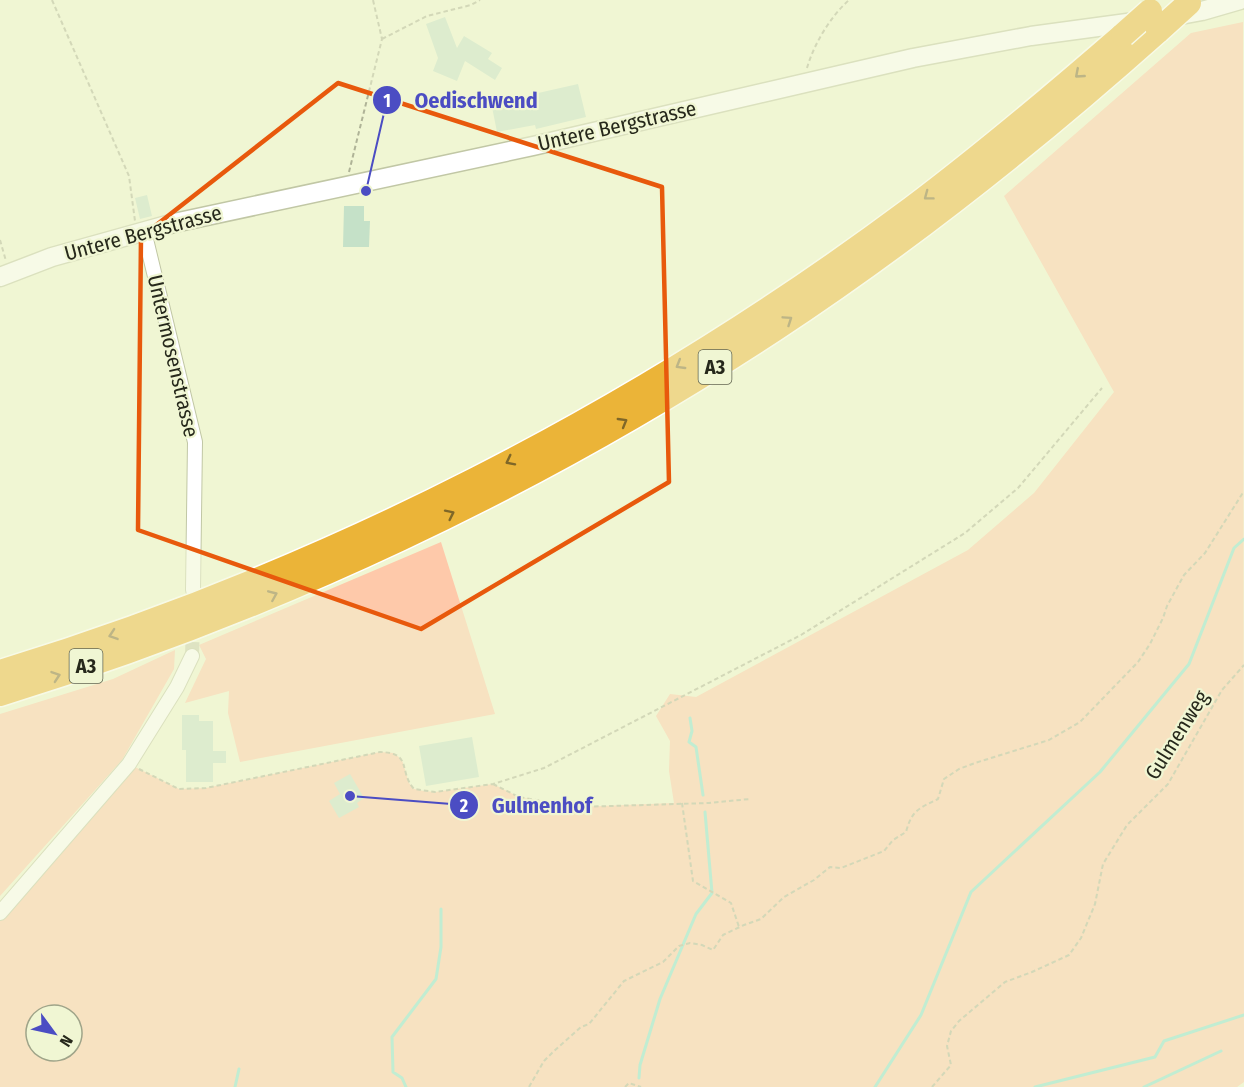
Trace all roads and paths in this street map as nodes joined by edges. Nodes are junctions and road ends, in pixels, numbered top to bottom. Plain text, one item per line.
1 (52, 0) edge
2 (373, 0) edge
3 (480, 0) edge
4 (849, 0) edge
5 (1240, 0) edge
6 (1190, 2) edge
7 (1157, 14) edge
8 (382, 39) junction
9 (804, 83) junction
10 (346, 186) junction
11 (141, 232) junction
12 (0, 240) edge
13 (4, 275) edge
14 (1102, 388) dead end
15 (1244, 491) edge
16 (193, 590) dead end
17 (192, 656) tunnel mouth
18 (1244, 665) edge
19 (0, 672) edge
20 (0, 694) edge
21 (129, 764) junction
22 (493, 784) junction
23 (750, 800) dead end
24 (682, 803) junction
25 (0, 913) edge
26 (739, 927) junction
27 (528, 1087) edge
28 (626, 1087) edge
29 (641, 1087) edge
30 (932, 1087) edge

1 - 11 path
2 - 8 path
3 - 8 path
4 - 9 path
5 - 9 main road, Untere Bergstrasse
6 - 7 highway, A3, bridge
7 -> 19 highway, A3, bridge
20 -> 7 highway, A3
8 - 10 path
9 - 10 main road, Untere Bergstrasse
10 - 11 main road, Untere Bergstrasse
11 - 13 main road, Untere Bergstrasse
11 - 16 street, Untermosenstrasse
12 - 13 path
14 - 22 path
15 - 26 path
17 - 21 street
18 - 30 path, Gulmenweg
21 - 22 path
21 - 25 street
22 - 24 path
23 - 24 path
24 - 26 path
26 - 27 path
28 - 29 path

